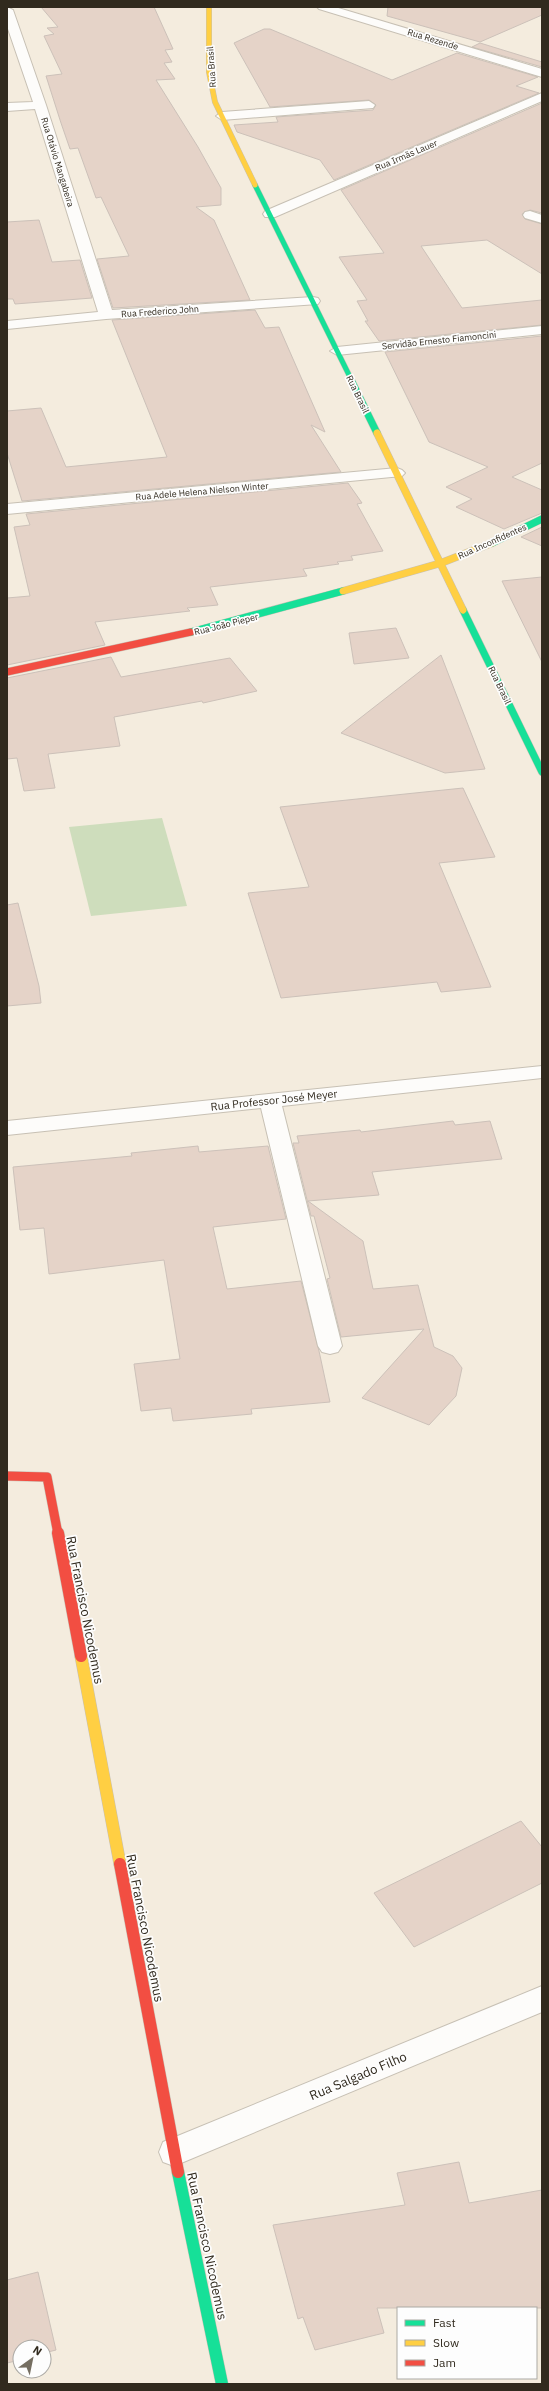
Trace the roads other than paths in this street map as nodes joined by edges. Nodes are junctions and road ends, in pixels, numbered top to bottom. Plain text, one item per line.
1 (209, 7) edge
2 (323, 7) edge
3 (7, 10) edge
4 (542, 73) edge
5 (542, 97) edge
6 (40, 105) junction
7 (369, 105) dead end
8 (7, 107) edge
9 (222, 116) junction
10 (270, 214) junction
11 (313, 301) junction
12 (106, 315) junction
13 (7, 325) edge
14 (542, 330) edge
15 (337, 351) junction
16 (397, 473) junction
17 (7, 508) edge
18 (542, 519) edge
19 (441, 563) junction
20 (7, 672) edge
21 (542, 772) edge
22 (542, 1072) edge
23 (270, 1100) junction
24 (7, 1128) edge
25 (330, 1346) dead end
26 (7, 1476) edge
27 (542, 1999) edge
28 (174, 2152) junction
29 (219, 2383) edge

1 - 9 street, Rua Brasil
2 - 4 street, Rua Rezende
3 - 6 street, Rua Otávio Mangabeira
5 - 10 street, Rua Irmãs Lauer
6 - 8 street
6 - 12 street, Rua Otávio Mangabeira
7 - 9 street
9 - 10 street, Rua Brasil
10 - 11 street, Rua Brasil
11 - 12 street, Rua Frederico John
11 - 15 street, Rua Brasil
12 - 13 street, Rua Frederico John
14 - 15 street, Servidão Ernesto Fiamoncini
15 - 16 street, Rua Brasil
16 - 17 street, Rua Adele Helena Nielson Winter
16 - 19 street, Rua Brasil
18 - 19 street, Rua Inconfidentes
19 - 20 street, Rua João Pieper
19 - 21 street, Rua Brasil
22 - 23 street, Rua Professor José Meyer
23 - 24 street, Rua Professor José Meyer
23 - 25 street
26 - 28 street, Rua Francisco Nicodemus
27 - 28 street, Rua Salgado Filho
28 - 29 street, Rua Francisco Nicodemus

